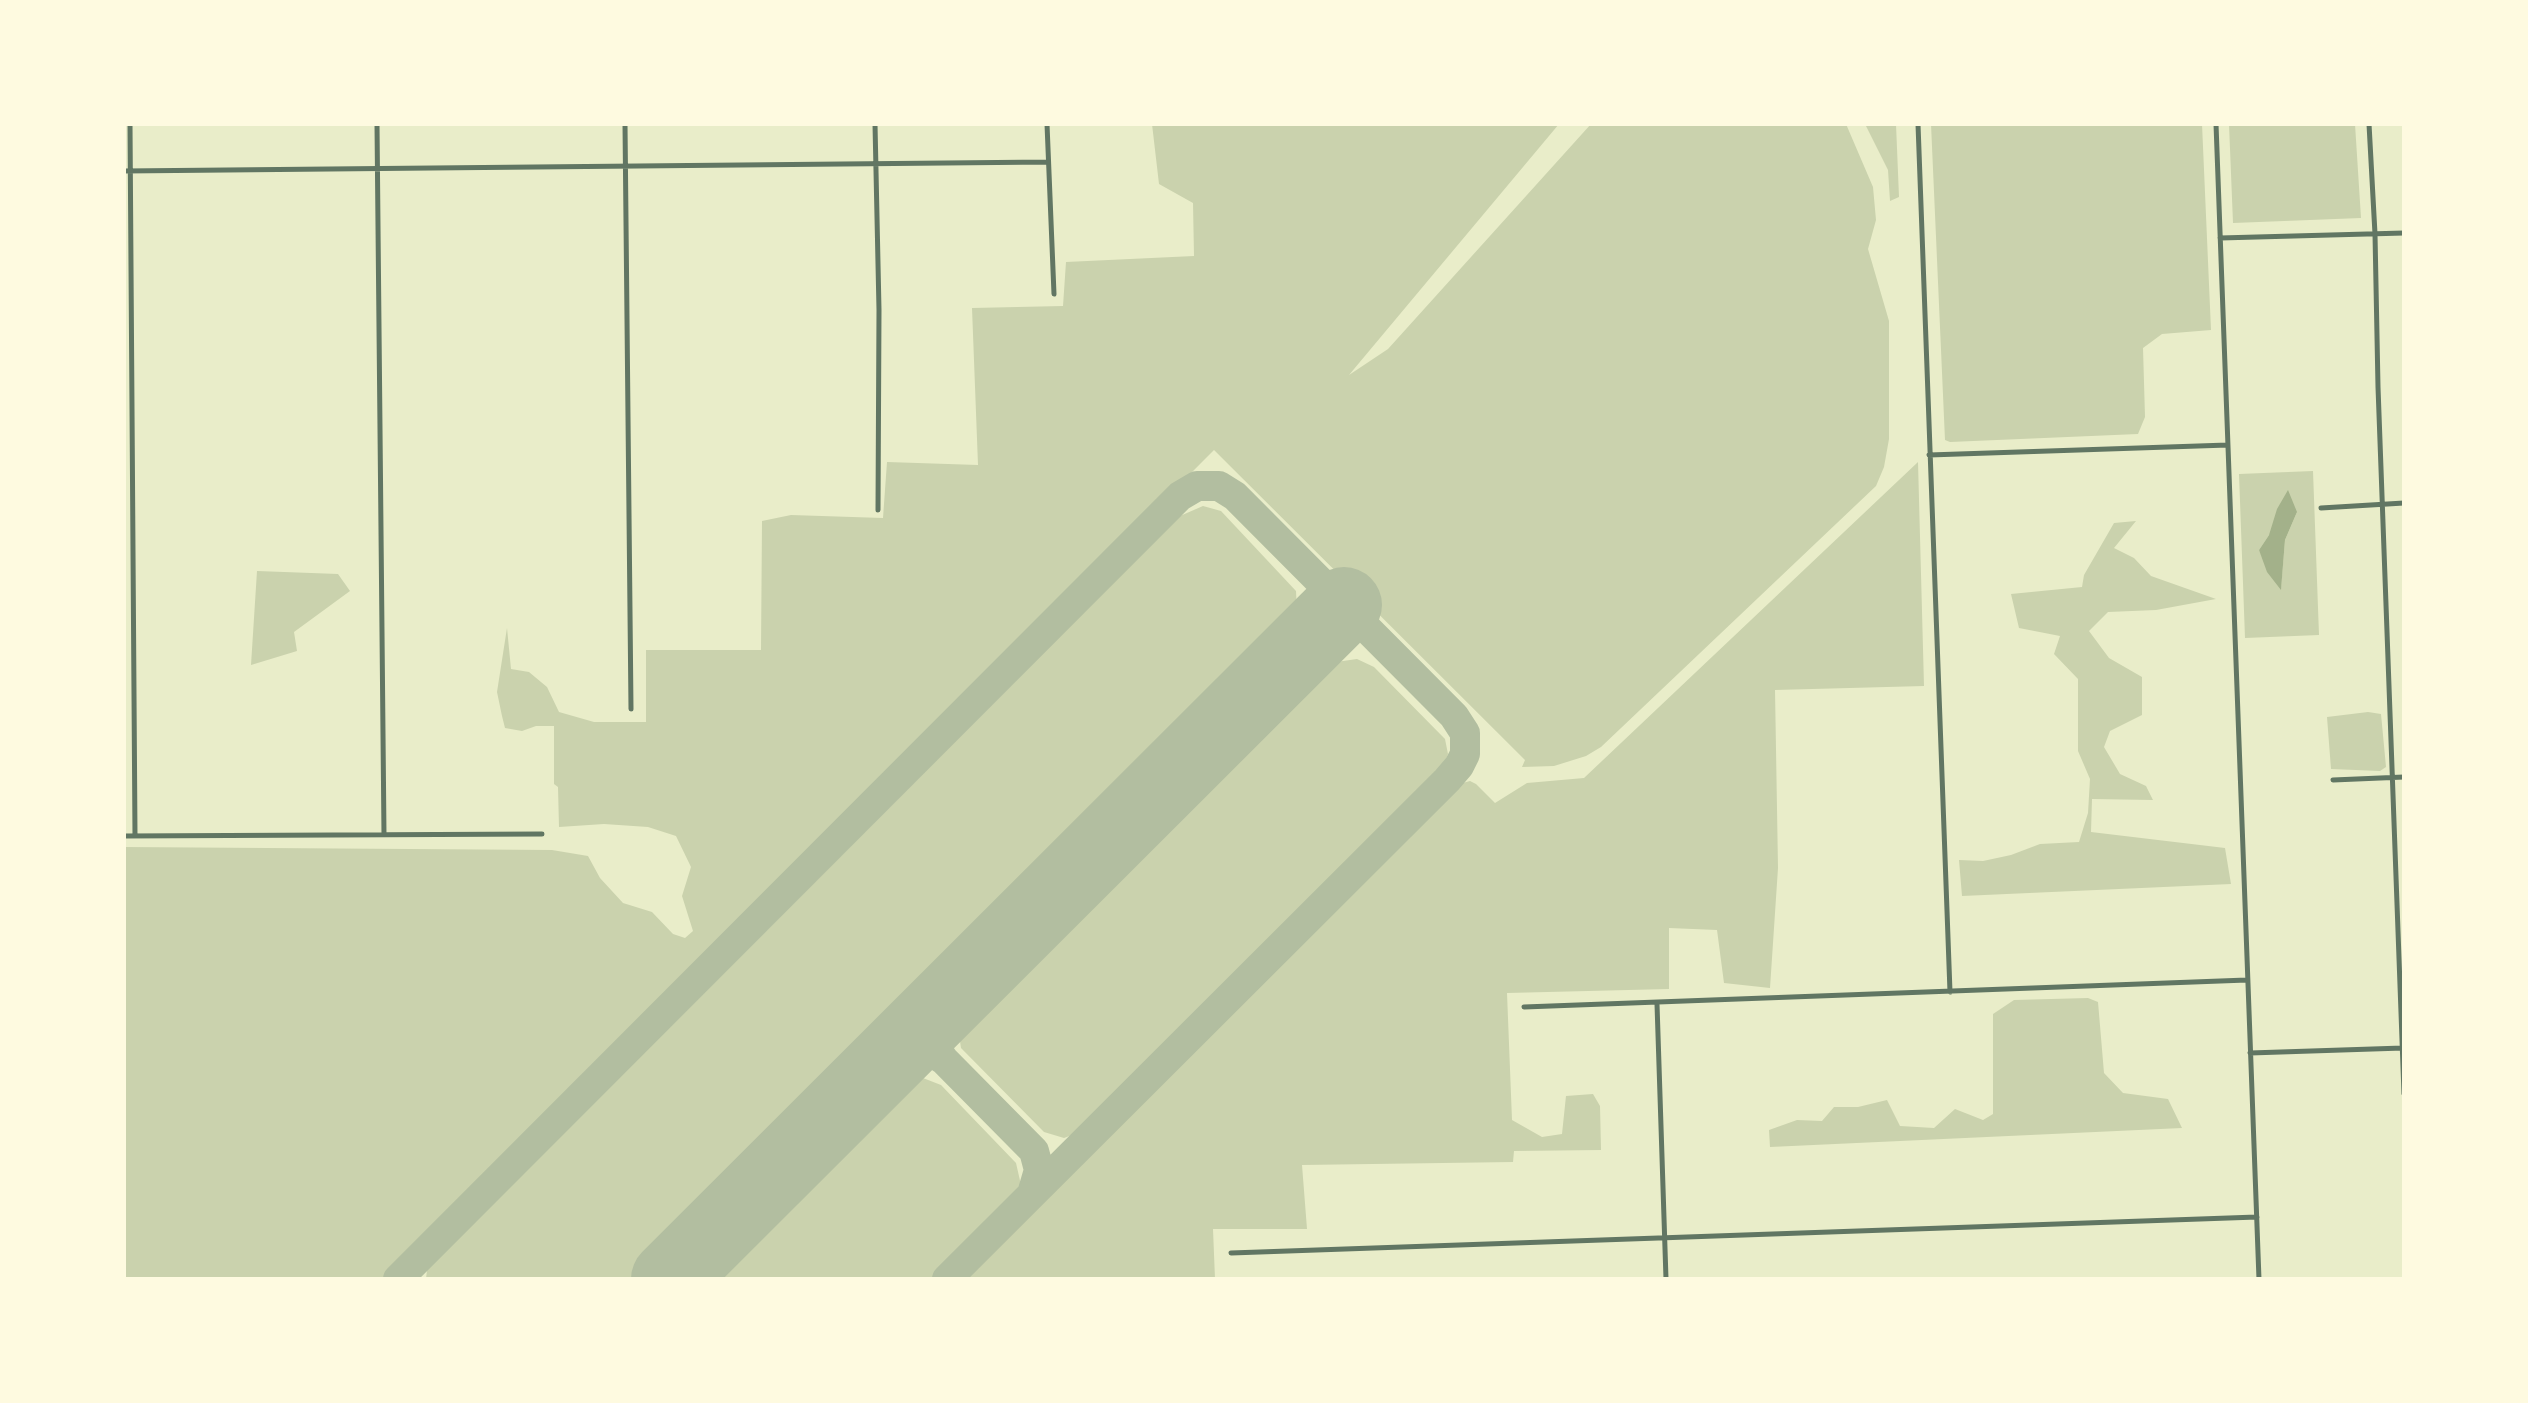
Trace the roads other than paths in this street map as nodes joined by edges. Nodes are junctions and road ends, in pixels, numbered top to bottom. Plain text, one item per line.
1 (130, 124) edge
2 (377, 124) edge
3 (625, 124) edge
4 (875, 124) edge
5 (1047, 124) edge
6 (1918, 124) edge
7 (2216, 124) edge
8 (2369, 124) edge
9 (1048, 162) junction
10 (625, 166) junction
11 (875, 166) junction
12 (379, 169) junction
13 (127, 171) edge
14 (2404, 233) edge
15 (2375, 234) junction
16 (2220, 238) junction
17 (1054, 294) dead end
18 (2228, 445) junction
19 (1929, 455) junction
20 (2404, 503) edge
21 (2383, 504) junction
22 (2321, 508) dead end
23 (878, 510) dead end
24 (631, 709) dead end
25 (2404, 777) edge
26 (2393, 778) junction
27 (2333, 780) dead end
28 (542, 834) dead end
29 (135, 835) junction
30 (384, 835) junction
31 (124, 836) edge
32 (2247, 980) junction
33 (1950, 992) junction
34 (1657, 1004) junction
35 (1524, 1007) dead end
36 (2404, 1048) edge
37 (2250, 1053) junction
38 (2404, 1094) edge
39 (2257, 1217) junction
40 (1664, 1237) junction
41 (1231, 1253) dead end
42 (1666, 1279) edge
43 (2259, 1279) edge

1 - 13 street
2 - 12 street
3 - 10 street
4 - 11 street
5 - 9 street
6 - 19 street
7 - 16 street
8 - 15 street
9 - 11 street
9 - 17 street
10 - 11 street
10 - 12 street
10 - 24 street
11 - 23 street
12 - 13 street
12 - 30 street
13 - 29 street
14 - 15 street
15 - 16 street
15 - 21 street
16 - 18 street
18 - 19 street
18 - 32 street
19 - 33 street
20 - 21 street
21 - 22 street
21 - 26 street
25 - 26 street
26 - 27 street
26 - 36 street
28 - 30 street
29 - 30 street
29 - 31 street
32 - 33 street
32 - 37 street
33 - 34 street
34 - 35 street
34 - 40 street
36 - 37 street
36 - 38 street
37 - 39 street
39 - 40 street
39 - 43 street
40 - 41 street
40 - 42 street

